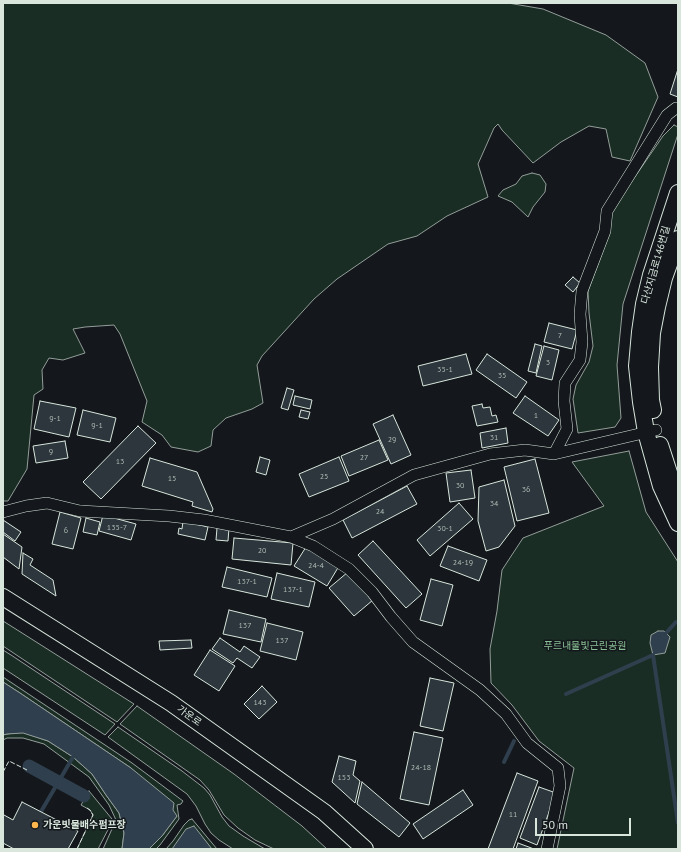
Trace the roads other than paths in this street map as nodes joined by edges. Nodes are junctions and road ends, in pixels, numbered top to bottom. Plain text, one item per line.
1 (678, 108) edge
2 (678, 193) edge
3 (678, 239) edge
4 (651, 431) junction
5 (554, 454) junction
6 (678, 494) edge
7 (3, 512) edge
8 (678, 523) edge
9 (291, 537) junction
10 (3, 598) edge
11 (365, 849) edge
12 (547, 849) edge

1 - 5 street
2 - 4 street, 다산지금로146번길
3 - 4 street, 다산지금로146번길
4 - 5 street
4 - 6 street, 다산지금로146번길
4 - 8 street, 다산지금로146번길
5 - 9 street
7 - 9 street
9 - 12 street
10 - 11 street, 가운로

